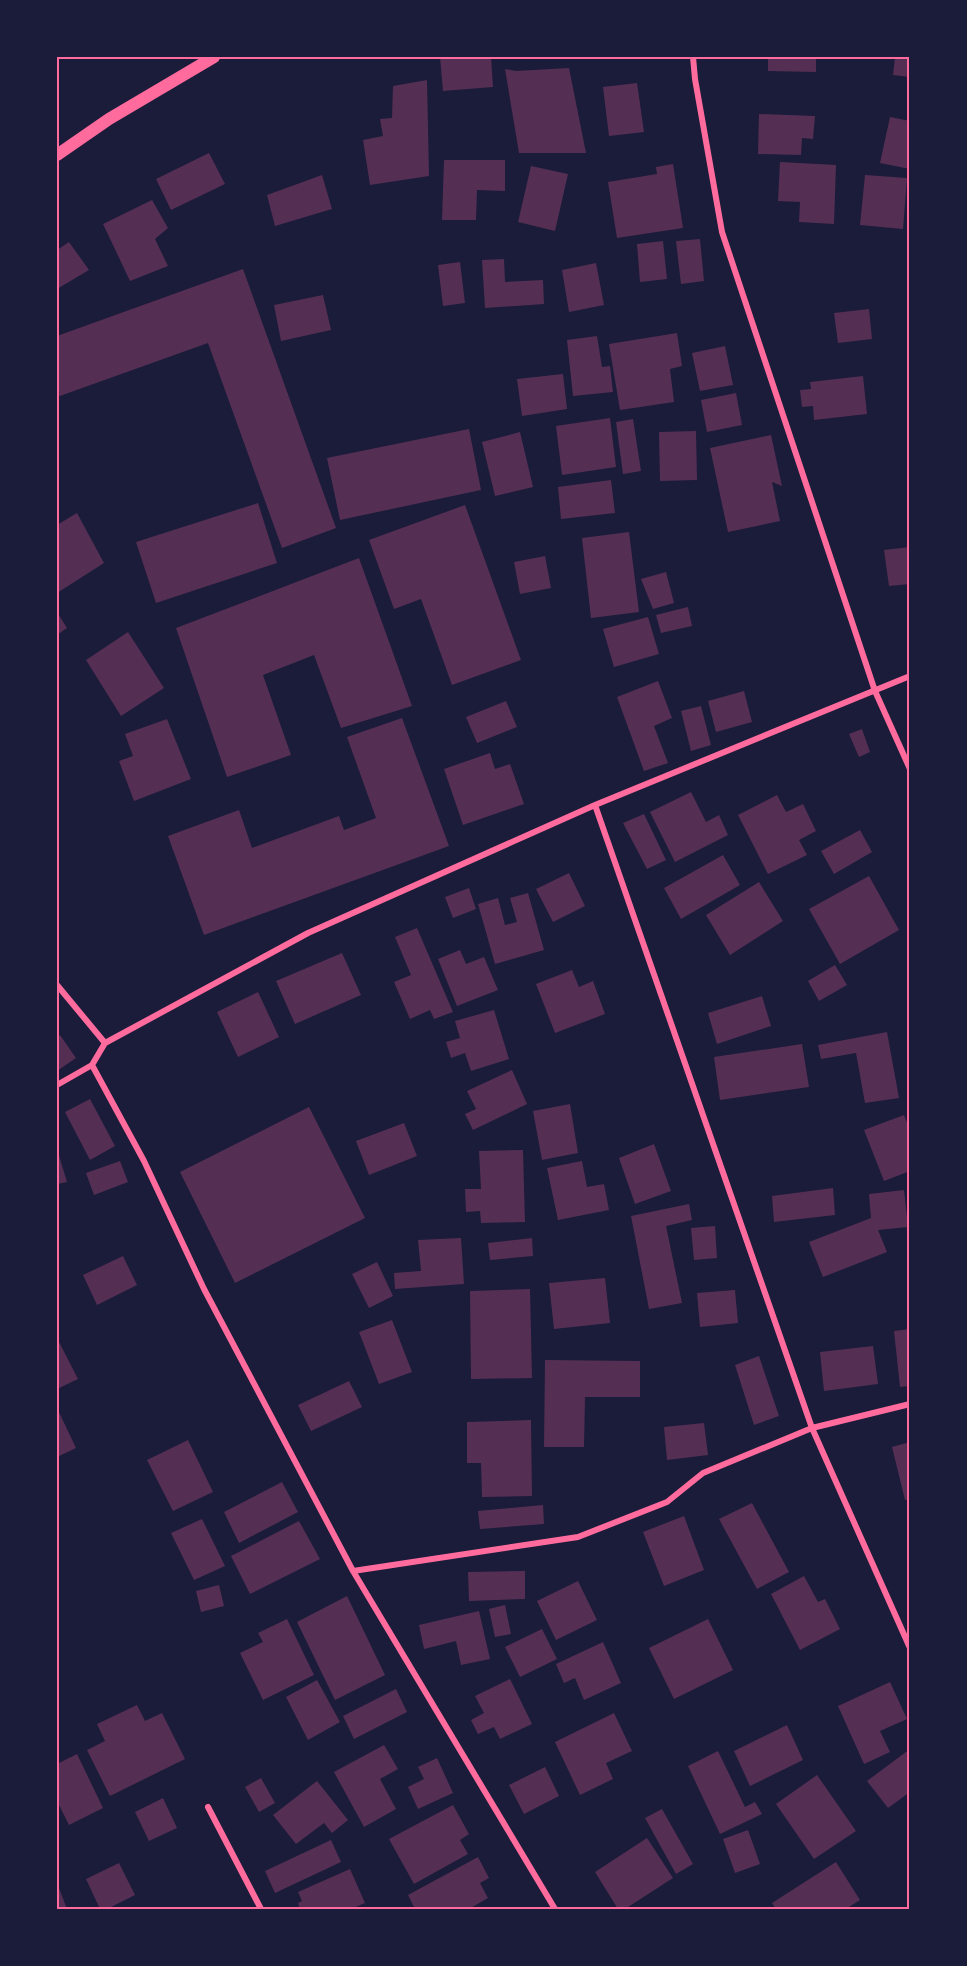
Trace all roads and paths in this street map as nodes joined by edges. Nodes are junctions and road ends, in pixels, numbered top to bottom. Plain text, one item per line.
1 (214, 57) edge
2 (693, 57) edge
3 (57, 155) edge
4 (910, 676) edge
5 (875, 691) junction
6 (910, 769) edge
7 (594, 805) junction
8 (57, 985) edge
9 (105, 1043) junction
10 (92, 1065) junction
11 (57, 1085) edge
12 (910, 1404) edge
13 (812, 1428) junction
14 (353, 1571) junction
15 (910, 1648) edge
16 (208, 1807) dead end
17 (261, 1909) edge
18 (555, 1909) edge

1 - 3 main road
2 - 5 street
4 - 5 street
5 - 6 street
5 - 7 street
7 - 9 street
7 - 13 street
8 - 9 street
9 - 10 street
10 - 11 street
10 - 14 street
12 - 13 street
13 - 14 street
13 - 15 street
14 - 18 street
16 - 17 street

